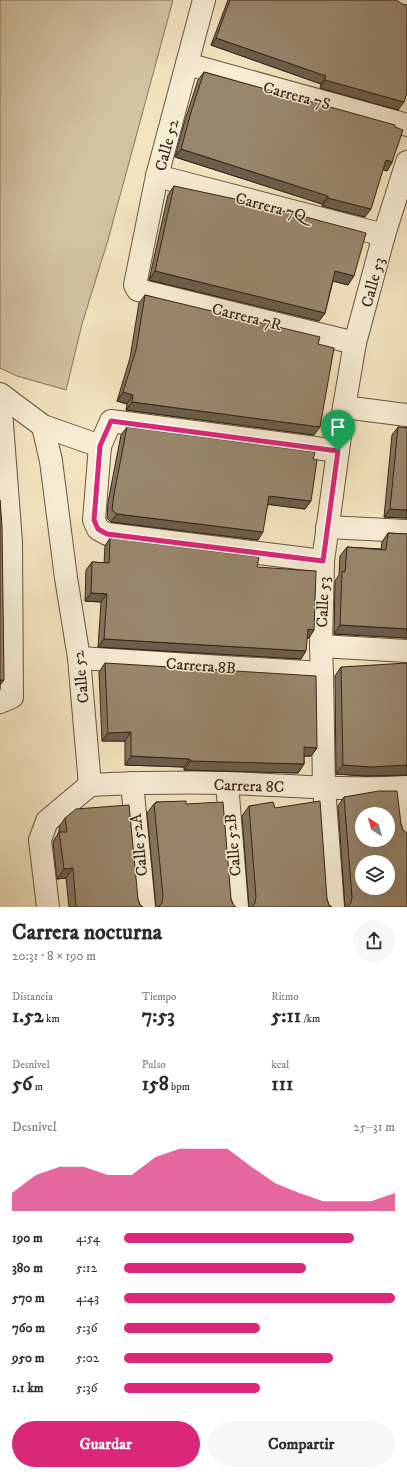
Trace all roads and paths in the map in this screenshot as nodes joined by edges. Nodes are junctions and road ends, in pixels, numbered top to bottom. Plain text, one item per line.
1 (204, 0) edge
2 (401, 0) edge
3 (407, 2) edge
4 (187, 64) junction
5 (407, 125) edge
6 (407, 162) edge
7 (157, 176) junction
8 (384, 235) junction
9 (138, 290) joint
10 (355, 343) junction
11 (0, 394) edge
12 (0, 398) edge
13 (344, 408) junction
14 (407, 416) edge
15 (43, 426) junction
16 (100, 446) junction
17 (338, 451) junction
18 (327, 528) junction
19 (407, 531) edge
20 (5, 542) edge
21 (323, 561) junction
22 (320, 646) junction
23 (407, 651) edge
24 (79, 658) junction
25 (322, 673) junction
26 (6, 699) edge
27 (132, 783) junction
28 (227, 783) junction
29 (90, 785) junction
30 (404, 787) edge
31 (324, 788) junction
32 (407, 832) edge
33 (48, 907) edge
34 (144, 907) edge
35 (237, 907) edge
36 (333, 907) edge

1 - 4 street, Calle 52
2 - 3 street
4 - 5 street, Carrera 7S
4 - 7 street, Calle 52
6 - 8 street, Calle 53
7 - 8 street, Carrera 7Q
7 - 9 street, Calle 52
8 - 10 street, Calle 53
9 - 10 street, Carrera 7R
10 - 13 street, Calle 53
11 - 15 street
12 - 20 street
13 - 14 street
13 - 17 street, Calle 53
15 - 16 street
15 - 24 street, Calle 52
16 - 17 street
16 - 21 street
17 - 18 street, Calle 53
18 - 19 street
18 - 21 street, Calle 53
20 - 26 street
21 - 22 street, Calle 53
22 - 23 street
22 - 25 street, Calle 53
24 - 25 street, Carrera 8B
24 - 29 street, Calle 52
25 - 31 street, Calle 53
27 - 28 street, Carrera 8C
27 - 29 street, Carrera 8C
27 - 34 street, Calle 52A
28 - 31 street, Carrera 8C
28 - 35 street, Calle 52B
29 - 33 street
30 - 31 street, Carrera 8C
30 - 32 street
31 - 36 street, Calle 53

